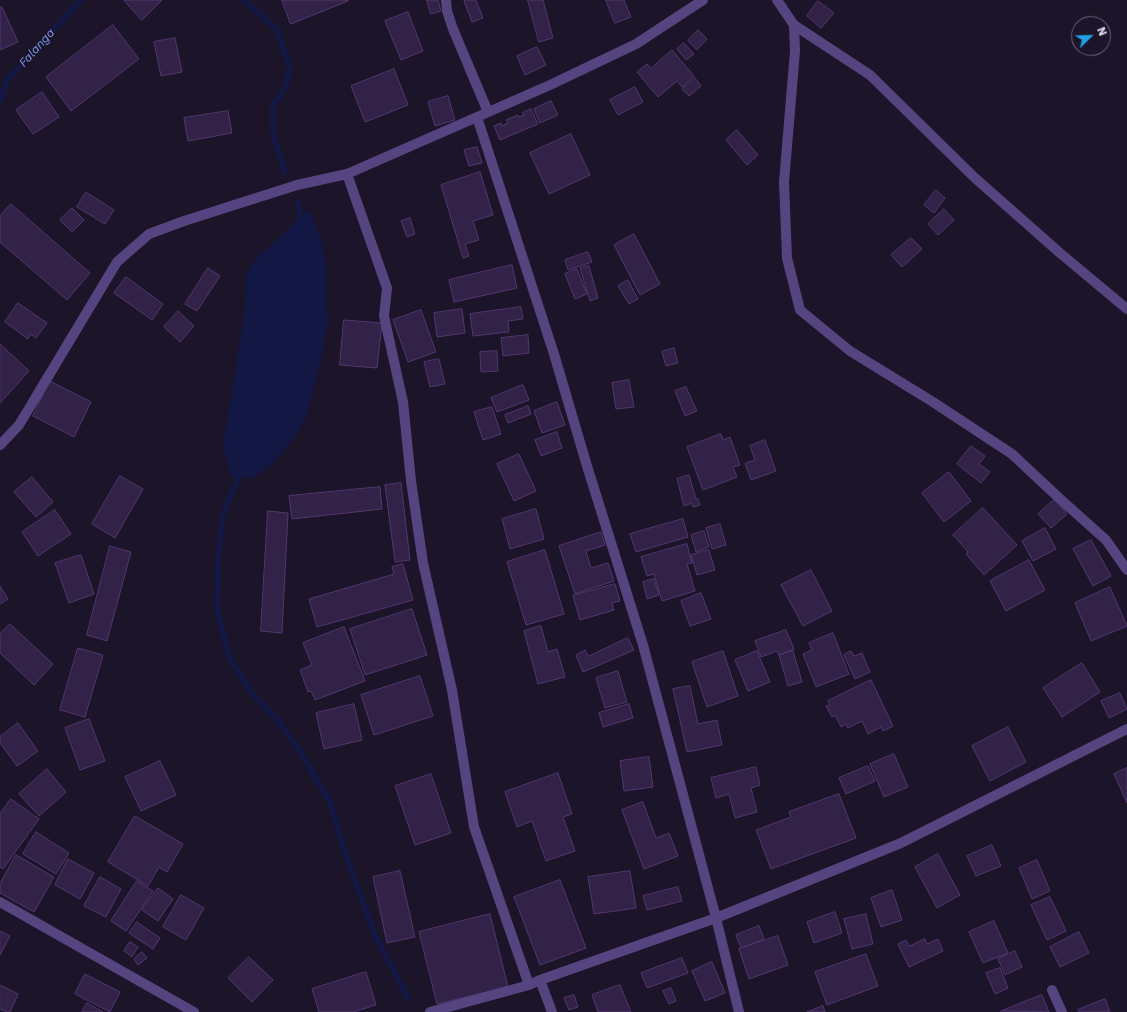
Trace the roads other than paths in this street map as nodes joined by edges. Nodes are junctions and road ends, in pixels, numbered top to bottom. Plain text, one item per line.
1 (446, 0) edge
2 (703, 0) edge
3 (777, 0) edge
4 (794, 25) junction
5 (488, 112) junction
6 (477, 117) junction
7 (347, 174) junction
8 (1127, 309) edge
9 (0, 445) edge
10 (1127, 570) edge
11 (1127, 729) edge
12 (0, 902) edge
13 (716, 918) junction
14 (540, 980) junction
15 (529, 985) junction
16 (1052, 990) dead end
17 (194, 1012) edge
18 (430, 1012) edge
19 (552, 1012) edge
20 (738, 1012) edge
21 (1062, 1012) edge

1 - 5 street
2 - 5 street
3 - 4 street
4 - 8 street
4 - 10 street
5 - 6 street
6 - 7 street
6 - 13 street
7 - 9 street
7 - 15 street
11 - 13 street
12 - 17 street
13 - 14 street
13 - 20 street
14 - 15 street
14 - 19 street
15 - 18 street
16 - 21 street

